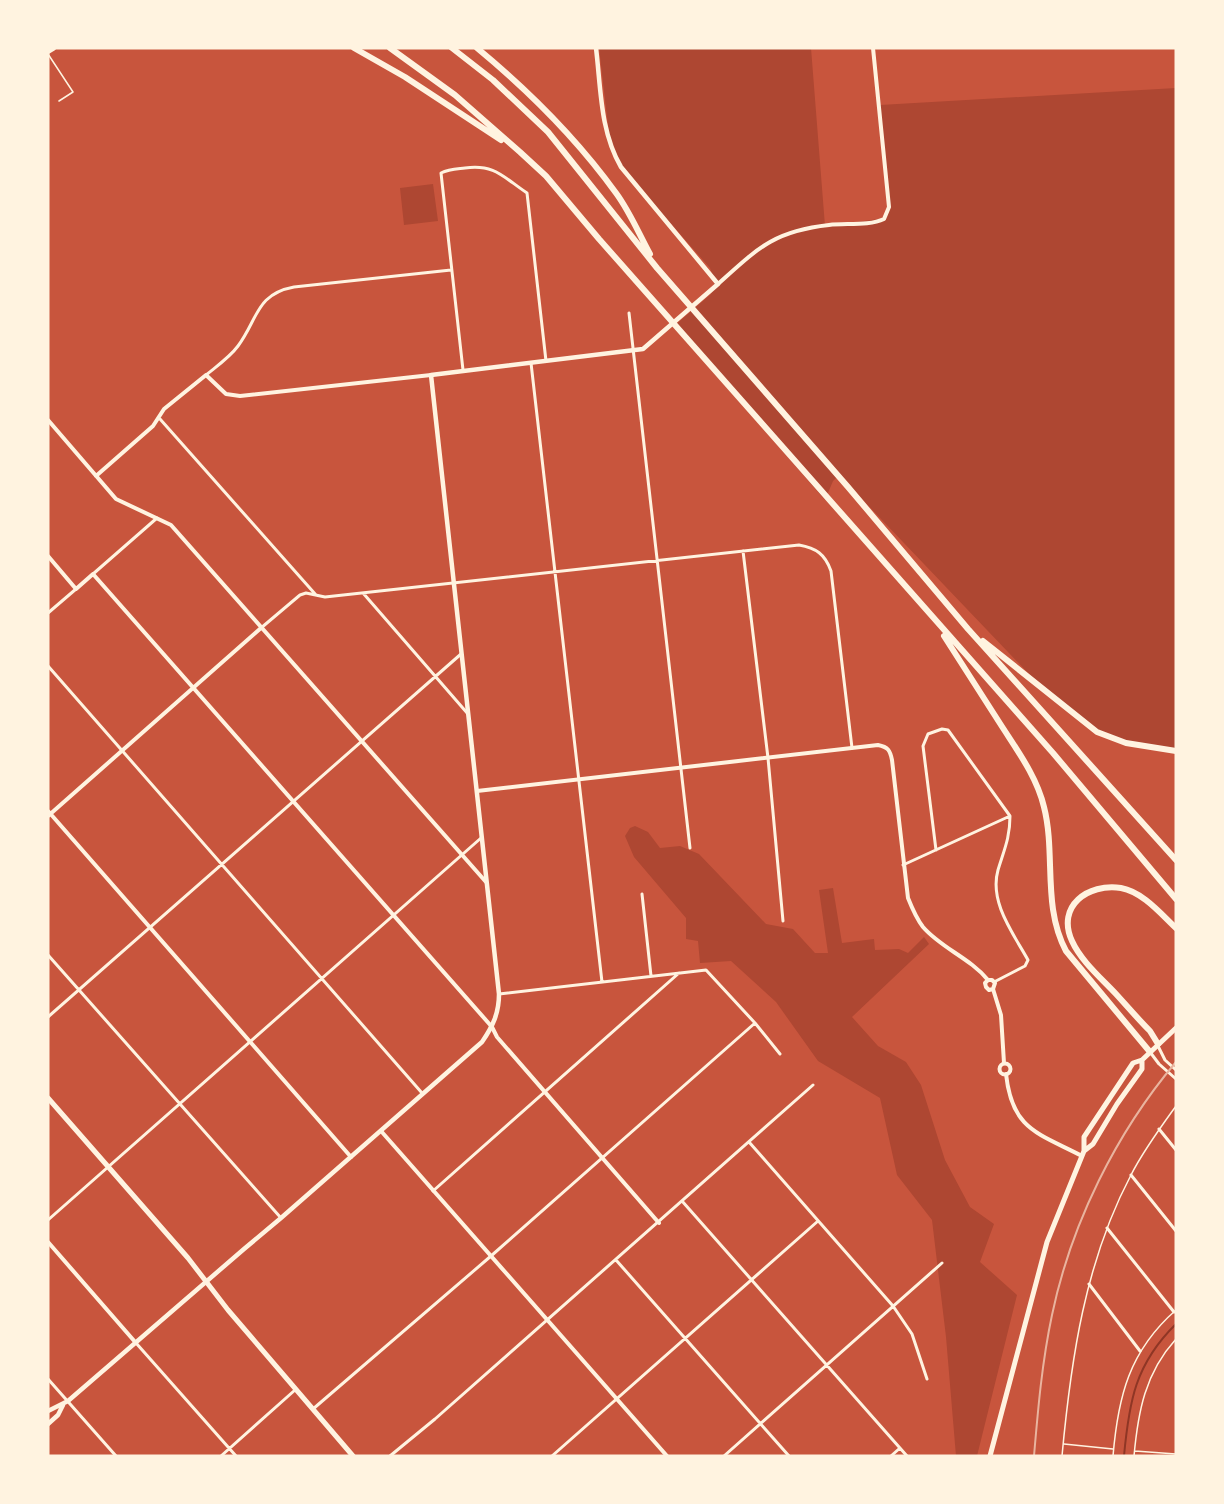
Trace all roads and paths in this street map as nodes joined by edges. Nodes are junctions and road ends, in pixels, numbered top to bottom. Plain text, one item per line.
1 (354, 48) edge
2 (390, 48) edge
3 (452, 48) edge
4 (477, 48) edge
5 (596, 48) edge
6 (873, 48) edge
7 (50, 50) edge
8 (59, 101) dead end
9 (520, 152) junction
10 (657, 267) junction
11 (451, 270) junction
12 (718, 284) junction
13 (629, 312) dead end
14 (633, 352) junction
15 (547, 362) junction
16 (531, 363) junction
17 (464, 371) junction
18 (206, 375) junction
19 (431, 375) junction
20 (160, 418) junction
21 (48, 420) edge
22 (96, 476) junction
23 (156, 518) junction
24 (743, 551) junction
25 (48, 556) edge
26 (657, 561) junction
27 (555, 572) junction
28 (93, 574) junction
29 (454, 583) junction
30 (76, 589) junction
31 (363, 593) junction
32 (317, 596) junction
33 (48, 613) edge
34 (934, 620) junction
35 (261, 627) junction
36 (968, 629) junction
37 (461, 654) junction
38 (48, 666) edge
39 (436, 677) junction
40 (192, 688) junction
41 (468, 714) junction
42 (362, 741) junction
43 (852, 748) junction
44 (122, 750) junction
45 (1176, 751) edge
46 (768, 758) junction
47 (680, 768) junction
48 (579, 780) junction
49 (477, 791) junction
50 (293, 802) junction
51 (49, 813) edge
52 (1010, 816) junction
53 (482, 837) junction
54 (690, 848) dead end
55 (936, 850) junction
56 (462, 855) junction
57 (1176, 860) edge
58 (223, 865) junction
59 (903, 865) junction
60 (487, 883) junction
61 (642, 894) dead end
62 (1176, 899) edge
63 (394, 915) junction
64 (783, 921) dead end
65 (149, 927) junction
66 (1176, 928) edge
67 (48, 955) edge
68 (679, 973) junction
69 (651, 976) junction
70 (322, 978) junction
71 (988, 980) junction
72 (602, 982) junction
73 (994, 982) junction
74 (993, 989) junction
75 (79, 990) junction
76 (499, 994) junction
77 (48, 1017) edge
78 (755, 1023) junction
79 (492, 1027) junction
80 (1176, 1028) edge
81 (250, 1042) junction
82 (1158, 1044) junction
83 (1150, 1052) junction
84 (780, 1054) dead end
85 (1142, 1060) junction
86 (1004, 1063) junction
87 (1176, 1070) edge
88 (1006, 1074) junction
89 (1176, 1079) edge
90 (813, 1085) dead end
91 (546, 1092) junction
92 (423, 1094) junction
93 (48, 1098) edge
94 (179, 1104) junction
95 (1176, 1107) edge
96 (1159, 1129) junction
97 (381, 1131) junction
98 (749, 1142) junction
99 (1176, 1150) edge
100 (1083, 1153) junction
101 (351, 1157) junction
102 (602, 1158) junction
103 (109, 1167) junction
104 (1131, 1174) junction
105 (433, 1191) junction
106 (682, 1201) junction
107 (282, 1218) junction
108 (48, 1220) edge
109 (818, 1221) junction
110 (659, 1222) junction
111 (1107, 1228) junction
112 (1176, 1231) edge
113 (48, 1242) edge
114 (491, 1256) junction
115 (616, 1260) junction
116 (942, 1263) dead end
117 (752, 1280) junction
118 (207, 1281) junction
119 (1089, 1284) junction
120 (893, 1306) junction
121 (1175, 1311) edge
122 (547, 1320) junction
123 (686, 1339) junction
124 (1176, 1339) edge
125 (136, 1343) junction
126 (1140, 1351) junction
127 (827, 1365) junction
128 (48, 1379) edge
129 (927, 1379) dead end
130 (296, 1389) junction
131 (617, 1400) junction
132 (66, 1403) junction
133 (313, 1409) junction
134 (48, 1411) edge
135 (48, 1424) edge
136 (760, 1424) junction
137 (1063, 1444) junction
138 (900, 1448) junction
139 (230, 1449) junction
140 (1113, 1449) junction
141 (1134, 1451) junction
142 (1176, 1454) edge
143 (116, 1456) edge
144 (221, 1456) edge
145 (236, 1456) edge
146 (353, 1456) edge
147 (390, 1456) edge
148 (552, 1456) edge
149 (667, 1456) edge
150 (724, 1456) edge
151 (789, 1456) edge
152 (891, 1456) edge
153 (907, 1456) edge
154 (990, 1456) edge
155 (1062, 1456) edge
156 (1113, 1456) edge
157 (1134, 1456) edge

1 - 9 highway
2 - 9 highway
3 - 10 highway
4 - 10 highway
5 - 12 main road
6 - 12 street
7 - 8 lane
9 - 34 highway
10 - 36 highway
11 - 15 street
11 - 17 street
11 - 18 street
12 - 14 main road
13 - 14 street
14 - 15 main road
14 - 26 street
15 - 16 main road
16 - 17 main road
16 - 27 street
17 - 19 main road
18 - 19 street
18 - 20 street
19 - 29 main road
20 - 22 street
20 - 32 street
21 - 22 street
22 - 23 street
23 - 28 street
23 - 35 street
24 - 26 street
24 - 43 street
24 - 46 street
25 - 30 street
26 - 27 street
26 - 47 street
27 - 29 street
27 - 48 street
28 - 30 street
28 - 40 street
29 - 31 street
29 - 37 main road
30 - 33 street
31 - 32 street
31 - 39 street
32 - 35 street
34 - 62 highway
34 - 83 highway
35 - 40 street
35 - 42 street
36 - 45 highway
36 - 57 highway
37 - 39 street
37 - 41 main road
38 - 44 street
39 - 41 street
39 - 42 street
40 - 44 street
40 - 50 street
41 - 49 main road
42 - 50 street
42 - 56 street
43 - 46 street
43 - 59 street
44 - 51 street
44 - 58 street
46 - 47 street
46 - 64 street
47 - 48 street
47 - 54 street
48 - 49 street
48 - 72 street
49 - 53 main road
50 - 58 street
50 - 63 street
51 - 65 street
52 - 55 street
52 - 55 street
52 - 73 street
53 - 56 street
53 - 60 main road
55 - 59 street
56 - 60 street
56 - 63 street
58 - 65 street
58 - 70 street
59 - 71 street
60 - 76 main road
61 - 69 street
63 - 70 street
63 - 79 street
65 - 75 street
65 - 81 street
66 - 82 highway
67 - 75 street
68 - 69 street
68 - 78 street
68 - 91 street
69 - 72 street
70 - 81 street
70 - 92 street
71 - 73 street
71 - 74 street
72 - 76 street
73 - 74 street
74 - 86 street
75 - 77 street
75 - 94 street
76 - 79 main road
78 - 84 street
78 - 102 street
79 - 91 street
79 - 92 main road
80 - 82 main road
81 - 94 street
81 - 101 street
82 - 83 main road
82 - 87 street
83 - 85 main road
83 - 89 street
85 - 100 main road
85 - 100 main road
86 - 88 street
86 - 88 street
88 - 100 street
90 - 98 street
91 - 102 street
91 - 105 street
92 - 97 main road
93 - 103 main road
94 - 103 street
94 - 107 street
95 - 96 lane
96 - 99 street
96 - 104 lane
97 - 101 main road
97 - 105 street
98 - 106 street
98 - 109 street
100 - 154 main road
101 - 107 main road
102 - 110 street
102 - 114 street
103 - 108 street
103 - 118 main road
104 - 111 lane
104 - 112 street
105 - 114 street
106 - 110 street
106 - 117 street
107 - 118 main road
109 - 117 street
109 - 120 street
110 - 115 street
111 - 119 lane
111 - 121 street
113 - 125 street
114 - 122 street
114 - 133 street
115 - 122 street
115 - 123 street
116 - 120 street
117 - 123 street
117 - 127 street
118 - 125 main road
118 - 130 main road
119 - 126 street
119 - 137 lane
120 - 127 street
120 - 129 street
121 - 126 lane
122 - 131 street
122 - 147 street
123 - 131 street
123 - 136 street
124 - 141 lane
125 - 132 main road
125 - 139 street
126 - 140 lane
127 - 136 street
127 - 138 street
128 - 132 street
130 - 133 main road
130 - 139 street
131 - 148 street
131 - 149 street
132 - 134 main road
132 - 135 main road
132 - 143 street
133 - 146 main road
136 - 150 street
136 - 151 street
137 - 140 lane
137 - 155 lane
138 - 152 street
138 - 153 street
139 - 144 street
139 - 145 street
140 - 156 lane
141 - 142 lane
141 - 157 lane

